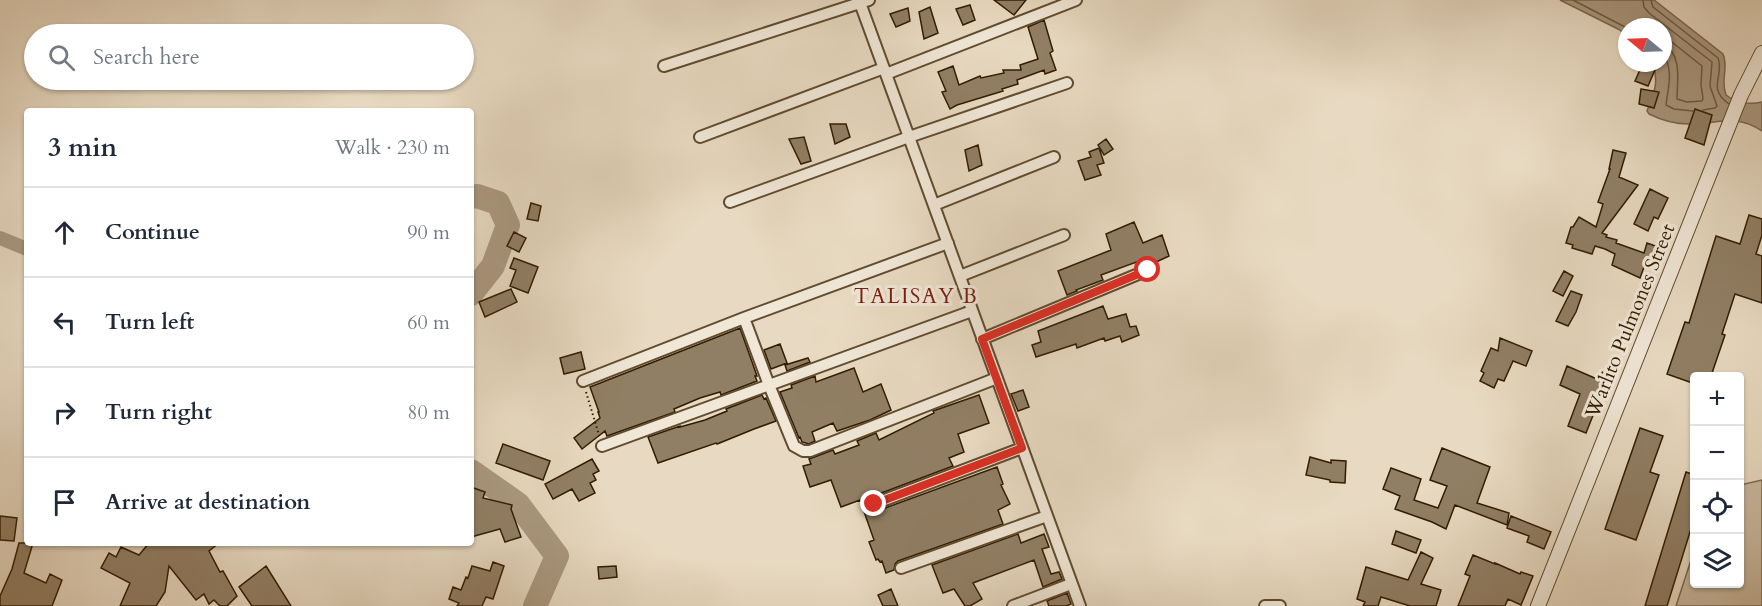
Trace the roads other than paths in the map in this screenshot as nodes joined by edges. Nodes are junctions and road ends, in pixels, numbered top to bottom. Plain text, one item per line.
1 (1076, 0) edge
2 (863, 1) edge
3 (1762, 53) edge
4 (664, 66) dead end
5 (885, 71) junction
6 (1067, 83) dead end
7 (700, 137) dead end
8 (909, 137) junction
9 (1054, 157) dead end
10 (730, 202) dead end
11 (934, 205) junction
12 (1064, 235) dead end
13 (948, 243) junction
14 (1148, 270) dead end
15 (960, 276) junction
16 (972, 311) junction
17 (744, 318) junction
18 (982, 339) junction
19 (997, 378) junction
20 (583, 381) road end
21 (769, 385) junction
22 (602, 446) road end
23 (1022, 448) junction
24 (874, 504) dead end
25 (1047, 516) junction
26 (901, 568) dead end
27 (1071, 584) junction
28 (1013, 606) edge
29 (1080, 606) edge
30 (1265, 606) edge
31 (1280, 606) edge
32 (1538, 606) edge

1 - 5 street
2 - 4 street
2 - 5 street
3 - 32 street, Warlito Pulmones Street
5 - 7 street
5 - 8 street
6 - 8 street
8 - 10 street
8 - 11 street
9 - 11 street
11 - 13 street
12 - 15 street
13 - 15 street
13 - 17 street
14 - 18 street
15 - 16 street
16 - 18 street
16 - 21 street
17 - 20 street
17 - 21 street
18 - 19 street
19 - 21 street
19 - 23 street
21 - 22 street
23 - 24 street
23 - 25 street
25 - 26 street
25 - 27 street
27 - 28 street
27 - 29 street
30 - 31 street

